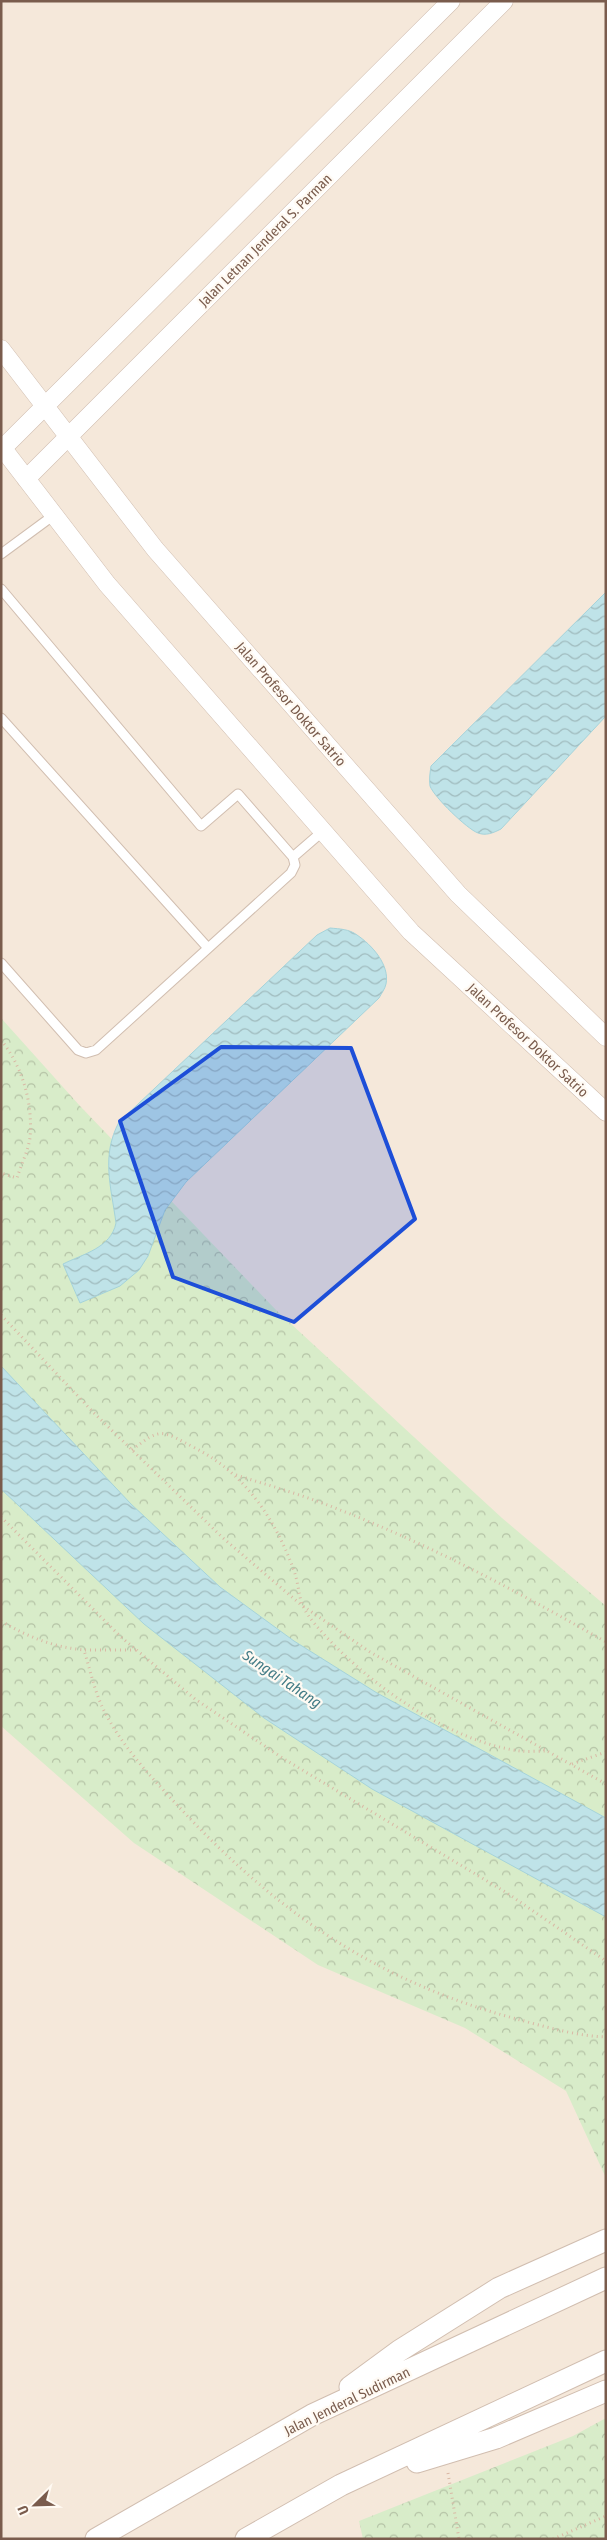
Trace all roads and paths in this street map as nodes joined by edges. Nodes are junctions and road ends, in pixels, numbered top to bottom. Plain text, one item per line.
1 (451, 1) edge
2 (504, 1) edge
3 (1, 349) edge
4 (45, 406) junction
5 (69, 437) junction
6 (2, 447) edge
7 (26, 479) junction
8 (54, 515) junction
9 (1, 554) edge
10 (1, 589) edge
11 (1, 718) edge
12 (323, 831) junction
13 (293, 857) junction
14 (208, 948) junction
15 (1, 963) edge
16 (606, 1037) edge
17 (1, 1040) edge
18 (606, 1112) edge
19 (1, 1173) edge
20 (1, 1315) edge
21 (132, 1450) junction
22 (234, 1474) junction
23 (1, 1517) edge
24 (300, 1604) junction
25 (1, 1621) edge
26 (606, 1642) edge
27 (84, 1650) junction
28 (137, 1650) junction
29 (547, 1751) junction
30 (606, 1752) edge
31 (571, 1764) junction
32 (606, 1784) edge
33 (606, 1961) edge
34 (606, 2037) edge
35 (606, 2240) edge
36 (606, 2278) edge
37 (606, 2361) edge
38 (606, 2391) edge
39 (312, 2415) junction
40 (446, 2453) junction
41 (342, 2486) junction
42 (606, 2516) edge
43 (96, 2539) edge
44 (246, 2539) edge
45 (459, 2539) edge
46 (553, 2539) edge

1 - 4 street
2 - 5 street, Jalan Letnan Jenderal S. Parman
3 - 4 street, Jalan Profesor Doktor Satrio
4 - 5 street, Jalan Profesor Doktor Satrio
4 - 6 street
5 - 7 street, Jalan Letnan Jenderal S. Parman
5 - 16 street, Jalan Profesor Doktor Satrio
6 - 7 street, Jalan Profesor Doktor Satrio
7 - 8 street, Jalan Profesor Doktor Satrio
8 - 9 lane
8 - 12 street, Jalan Profesor Doktor Satrio
10 - 13 lane
11 - 14 lane
12 - 13 lane
12 - 18 street, Jalan Profesor Doktor Satrio
13 - 14 lane
14 - 15 lane
17 - 19 path
20 - 21 path
21 - 22 path
21 - 24 path
22 - 24 path
22 - 26 path
23 - 28 path
24 - 29 path
24 - 29 path
25 - 27 path
27 - 28 path
27 - 34 path
28 - 33 path
29 - 31 path
30 - 31 path
31 - 32 path
35 - 39 street
36 - 39 street, Jalan Jenderal Sudirman
37 - 41 street
38 - 40 street
39 - 43 street, Jalan Jenderal Sudirman
40 - 41 street
40 - 45 path
41 - 44 street
42 - 46 path

